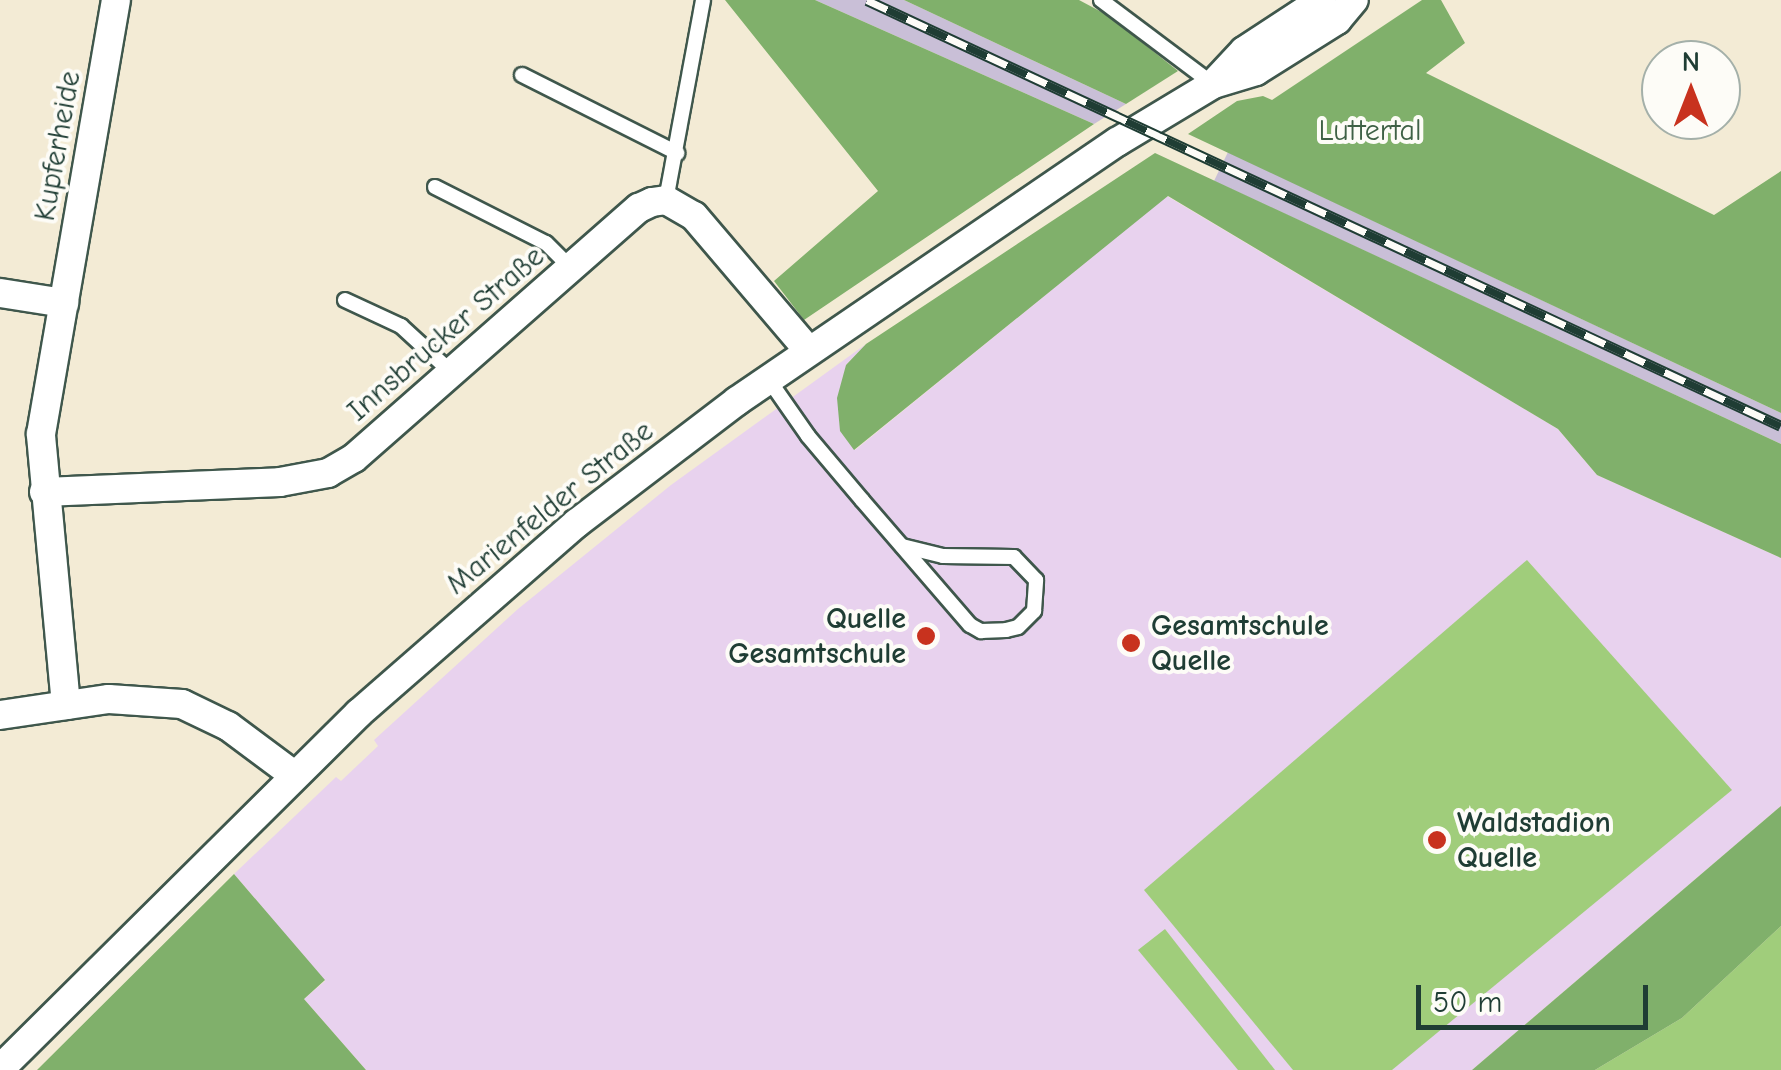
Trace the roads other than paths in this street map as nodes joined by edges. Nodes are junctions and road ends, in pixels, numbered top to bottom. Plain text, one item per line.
1 (116, 0) edge
2 (703, 0) edge
3 (1101, 0) edge
4 (1322, 0) edge
5 (1354, 0) edge
6 (522, 75) dead end
7 (1212, 84) junction
8 (677, 153) junction
9 (435, 188) dead end
10 (666, 200) junction
11 (570, 268) junction
12 (0, 293) edge
13 (346, 300) dead end
14 (64, 303) junction
15 (809, 351) junction
16 (451, 372) junction
17 (769, 380) junction
18 (44, 492) junction
19 (902, 546) junction
20 (66, 705) junction
21 (0, 715) edge
22 (294, 775) junction
23 (0, 1070) edge

1 - 14 street, Kupferheide
2 - 8 lane
3 - 7 lane
4 - 7 street, Marienfelder Straße
5 - 7 street, Marienfelder Straße
6 - 8 lane
7 - 15 street, Marienfelder Straße
8 - 10 lane
9 - 11 lane
10 - 11 street, Innsbrucker Straße
10 - 15 street
11 - 16 street, Innsbrucker Straße
12 - 14 street
13 - 16 lane
14 - 18 street, Kupferheide
15 - 17 street, Marienfelder Straße
16 - 18 street, Innsbrucker Straße
17 - 19 lane
17 - 22 street, Marienfelder Straße
18 - 20 street, Kupferheide
19 - 19 lane
20 - 21 street
20 - 22 street
22 - 23 street, Marienfelder Straße

